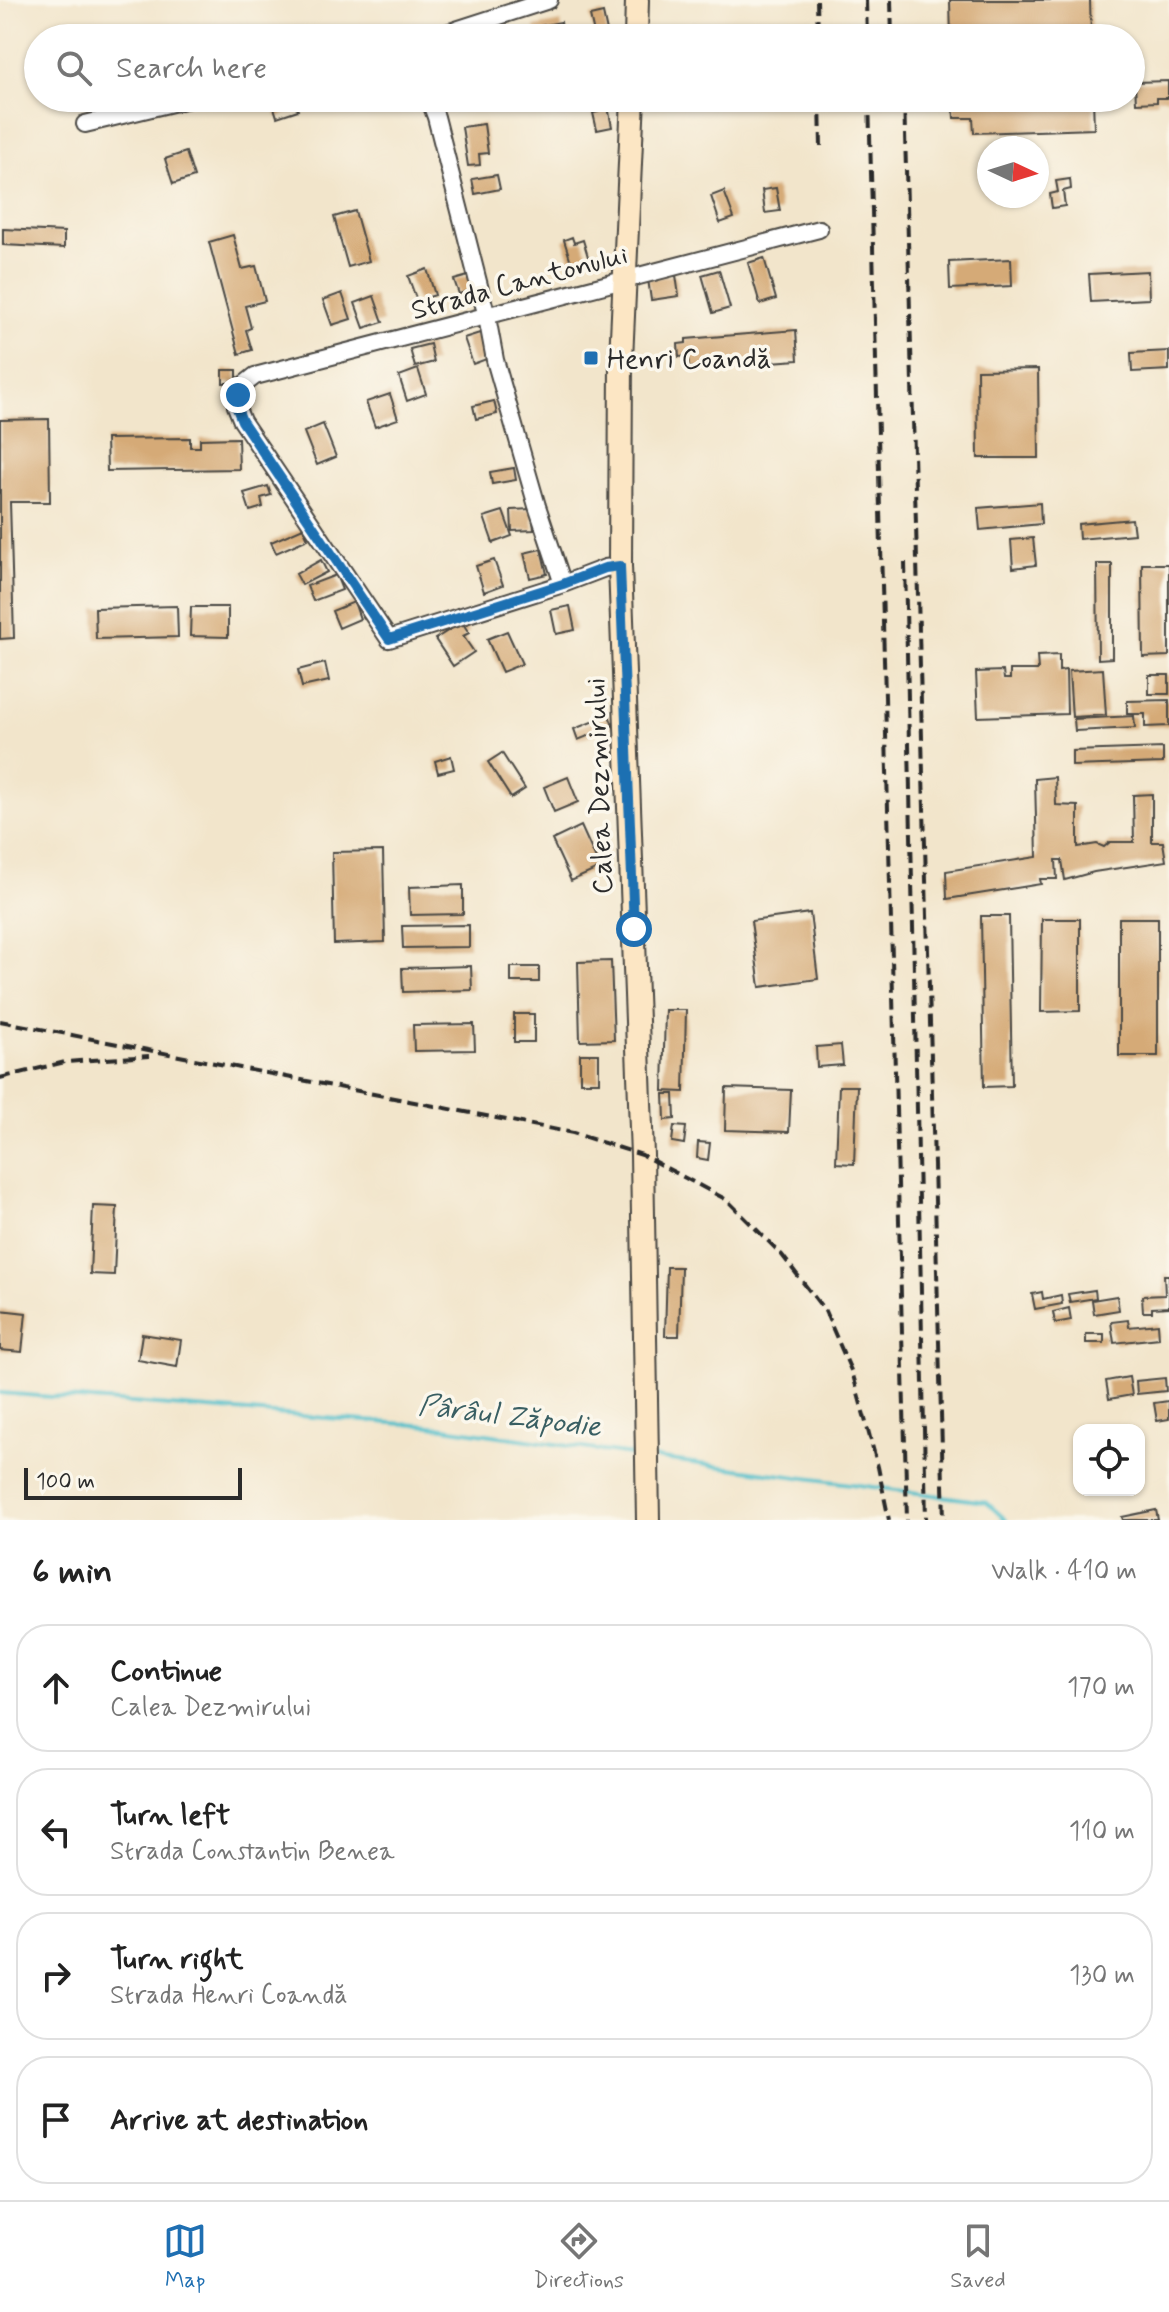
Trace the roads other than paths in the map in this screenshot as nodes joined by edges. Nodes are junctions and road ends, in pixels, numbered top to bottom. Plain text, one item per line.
1 (549, 0) edge
2 (637, 0) edge
3 (474, 24) edge
4 (636, 24) edge
5 (135, 112) edge
6 (434, 112) edge
7 (632, 112) edge
8 (85, 124) dead end
9 (819, 229) dead end
10 (624, 281) junction
11 (487, 317) junction
12 (620, 566) junction
13 (563, 584) junction
14 (648, 1520) edge

1 - 3 street
2 - 4 main road
5 - 8 street
6 - 11 street
7 - 10 main road, Calea Dezmirului
9 - 10 street, Strada Cantonului
10 - 11 street, Strada Cantonului
10 - 12 main road, Calea Dezmirului
11 - 13 street
11 - 13 street, Strada Cantonului
12 - 13 street
12 - 14 main road, Calea Dezmirului

